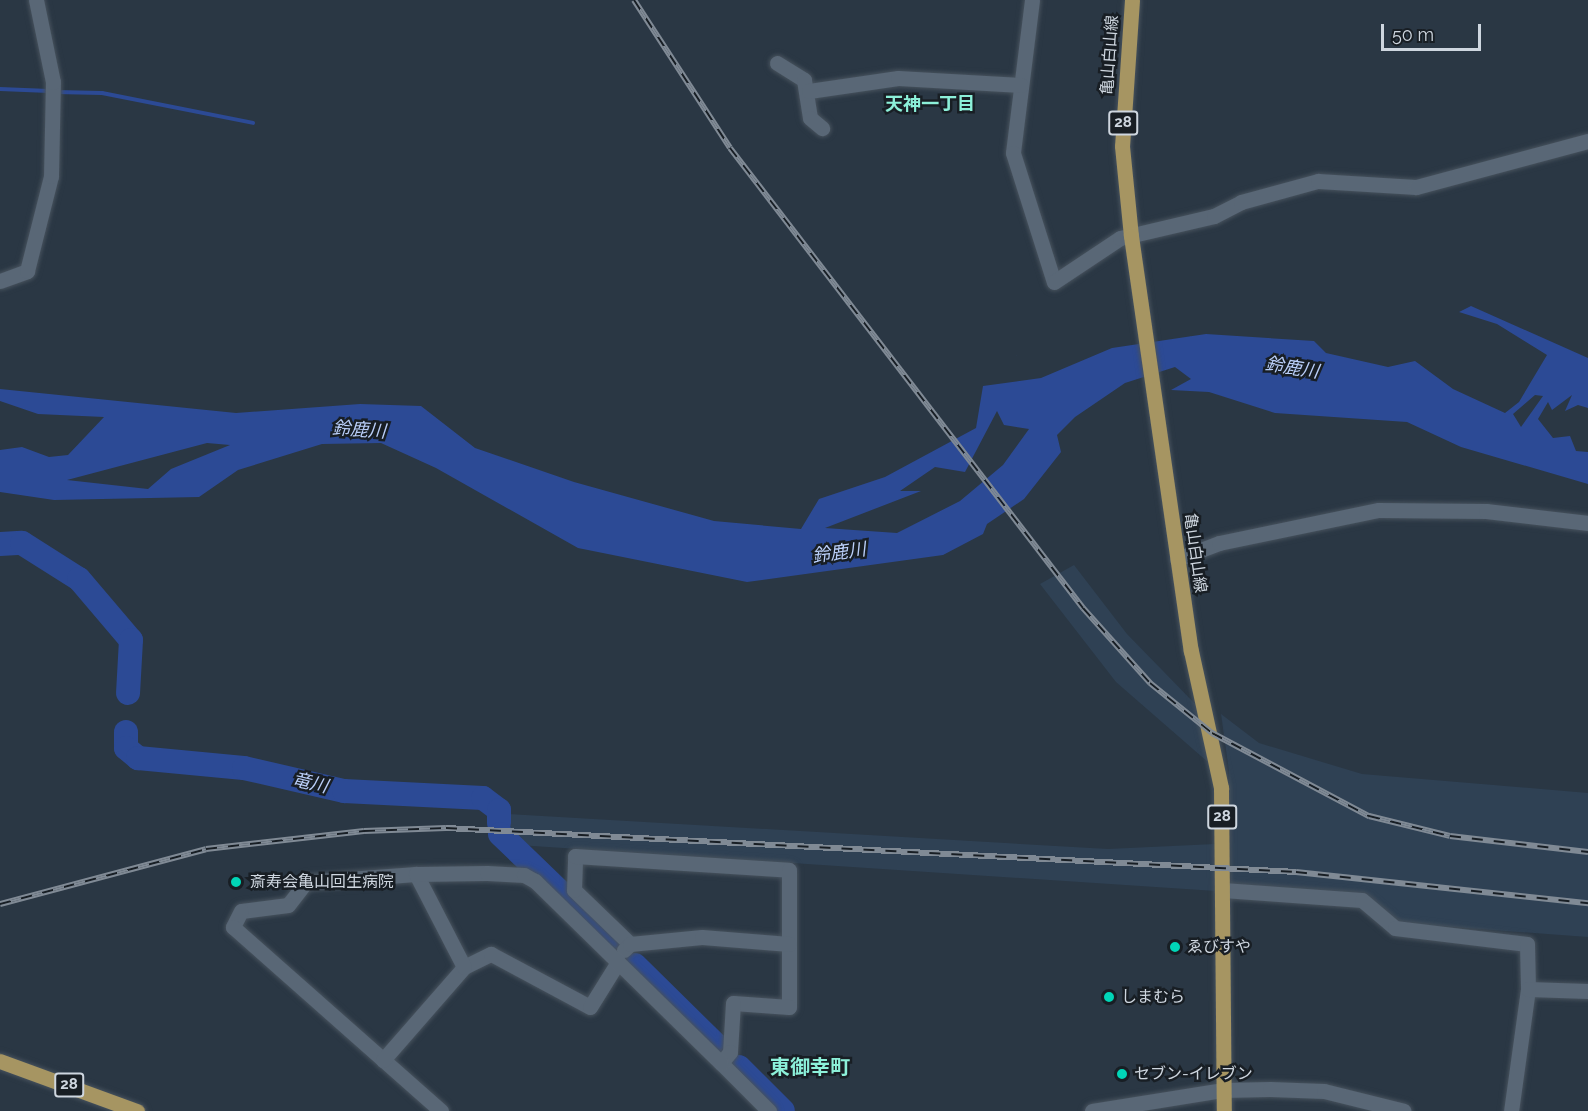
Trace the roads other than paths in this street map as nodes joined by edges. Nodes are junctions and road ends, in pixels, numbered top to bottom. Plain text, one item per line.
1 (36, 0) edge
2 (1032, 0) edge
3 (1132, 0) edge
4 (777, 63) dead end
5 (1021, 85) junction
6 (809, 91) junction
7 (822, 128) dead end
8 (1588, 141) edge
9 (1132, 241) junction
10 (0, 281) edge
11 (1588, 523) edge
12 (1176, 554) junction
13 (416, 874) junction
14 (1223, 890) junction
15 (630, 944) junction
16 (789, 944) junction
17 (616, 961) junction
18 (464, 967) junction
19 (1527, 989) junction
20 (1588, 991) edge
21 (383, 1060) junction
22 (0, 1061) edge
23 (722, 1063) junction
24 (1223, 1090) junction
25 (137, 1111) edge
26 (441, 1111) edge
27 (769, 1111) edge
28 (1092, 1111) edge
29 (1224, 1111) edge
30 (1404, 1111) edge
31 (1511, 1111) edge

1 - 10 street
2 - 5 street
3 - 9 main road, 亀山白山線 / 28
4 - 6 street
5 - 6 street
5 - 9 street
6 - 7 street
8 - 9 street
9 - 12 main road, 亀山白山線 / 28
11 - 12 street
12 - 14 main road, 亀山白山線 / 28
13 - 17 street
13 - 18 street
13 - 21 street
14 - 19 street
14 - 24 main road, 亀山白山線 / 28
15 - 16 street
15 - 16 street
15 - 17 street
16 - 23 street
17 - 18 street
17 - 23 street
18 - 21 street
19 - 20 street
19 - 31 street
21 - 26 street
22 - 25 main road, 28
23 - 27 street
24 - 28 street
24 - 29 main road, 亀山白山線 / 28
24 - 30 street

